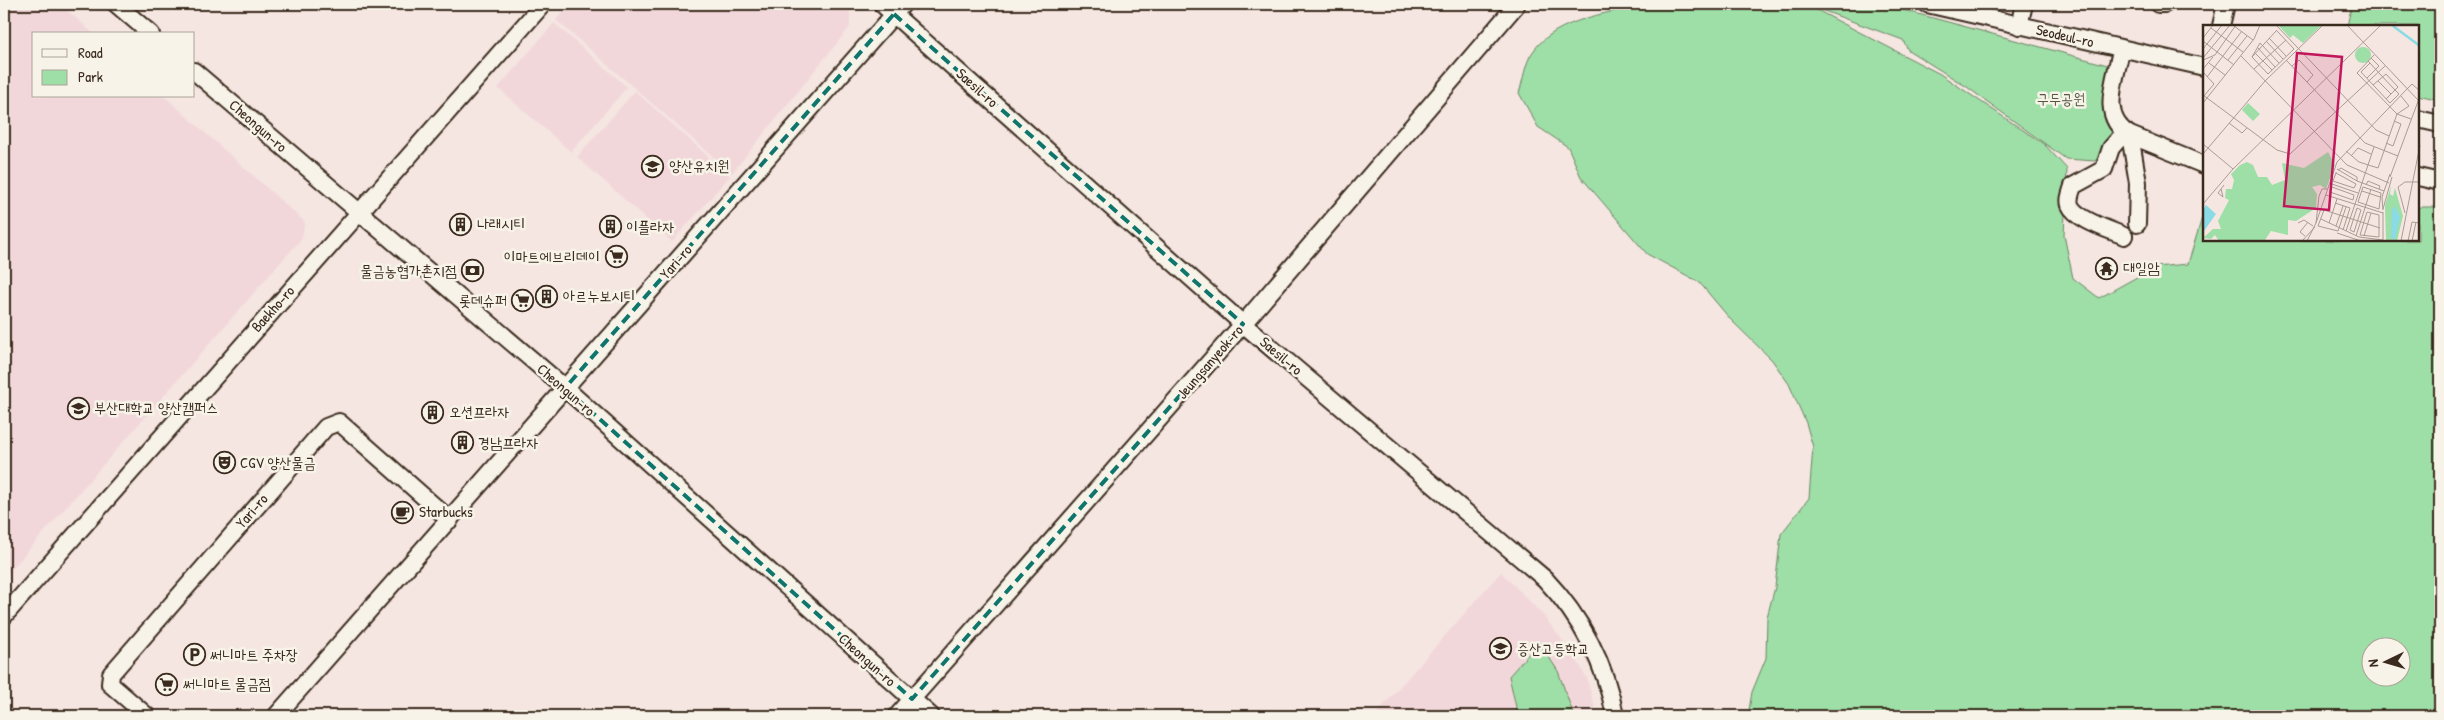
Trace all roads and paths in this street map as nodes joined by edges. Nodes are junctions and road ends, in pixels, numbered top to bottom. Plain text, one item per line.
1 (116, 4) edge
2 (543, 4) edge
3 (1517, 4) edge
4 (1927, 4) edge
5 (2024, 4) edge
6 (2158, 4) edge
7 (2165, 4) edge
8 (2226, 4) edge
9 (893, 7) edge
10 (2221, 25) edge
11 (2019, 26) junction
12 (149, 32) edge
13 (2122, 50) junction
14 (2203, 67) edge
15 (195, 72) edge
16 (2419, 119) edge
17 (2440, 124) edge
18 (2128, 134) junction
19 (2203, 165) edge
20 (2419, 177) edge
21 (2440, 182) edge
22 (359, 212) junction
23 (2137, 224) dead end
24 (2124, 236) dead end
25 (1244, 324) junction
26 (565, 388) junction
27 (450, 520) junction
28 (4, 616) edge
29 (912, 700) junction
30 (146, 716) edge
31 (276, 716) edge
32 (897, 716) edge
33 (931, 716) edge
34 (1615, 716) edge

1 - 12 street
2 - 22 street, Baekho-ro
3 - 25 street, Jeungsanyeok-ro
4 - 11 street, Seodeul-ro
5 - 11 street
6 - 7 street
8 - 10 street
9 - 25 street, Saesil-ro
9 - 26 street, Yari-ro
11 - 13 street, Seodeul-ro
13 - 14 street, Seodeul-ro
13 - 18 street
15 - 22 street, Cheongun-ro
16 - 17 street
18 - 19 street
18 - 23 street
18 - 24 street
20 - 21 street
22 - 26 street, Cheongun-ro
22 - 28 street, Baekho-ro
25 - 29 street, Jeungsanyeok-ro
25 - 34 street, Saesil-ro
26 - 27 street, Yari-ro
26 - 29 street, Cheongun-ro
27 - 30 street, Yari-ro
27 - 31 street, Yari-ro
29 - 32 street, Jeungsanyeok-ro
29 - 33 street, Cheongun-ro

